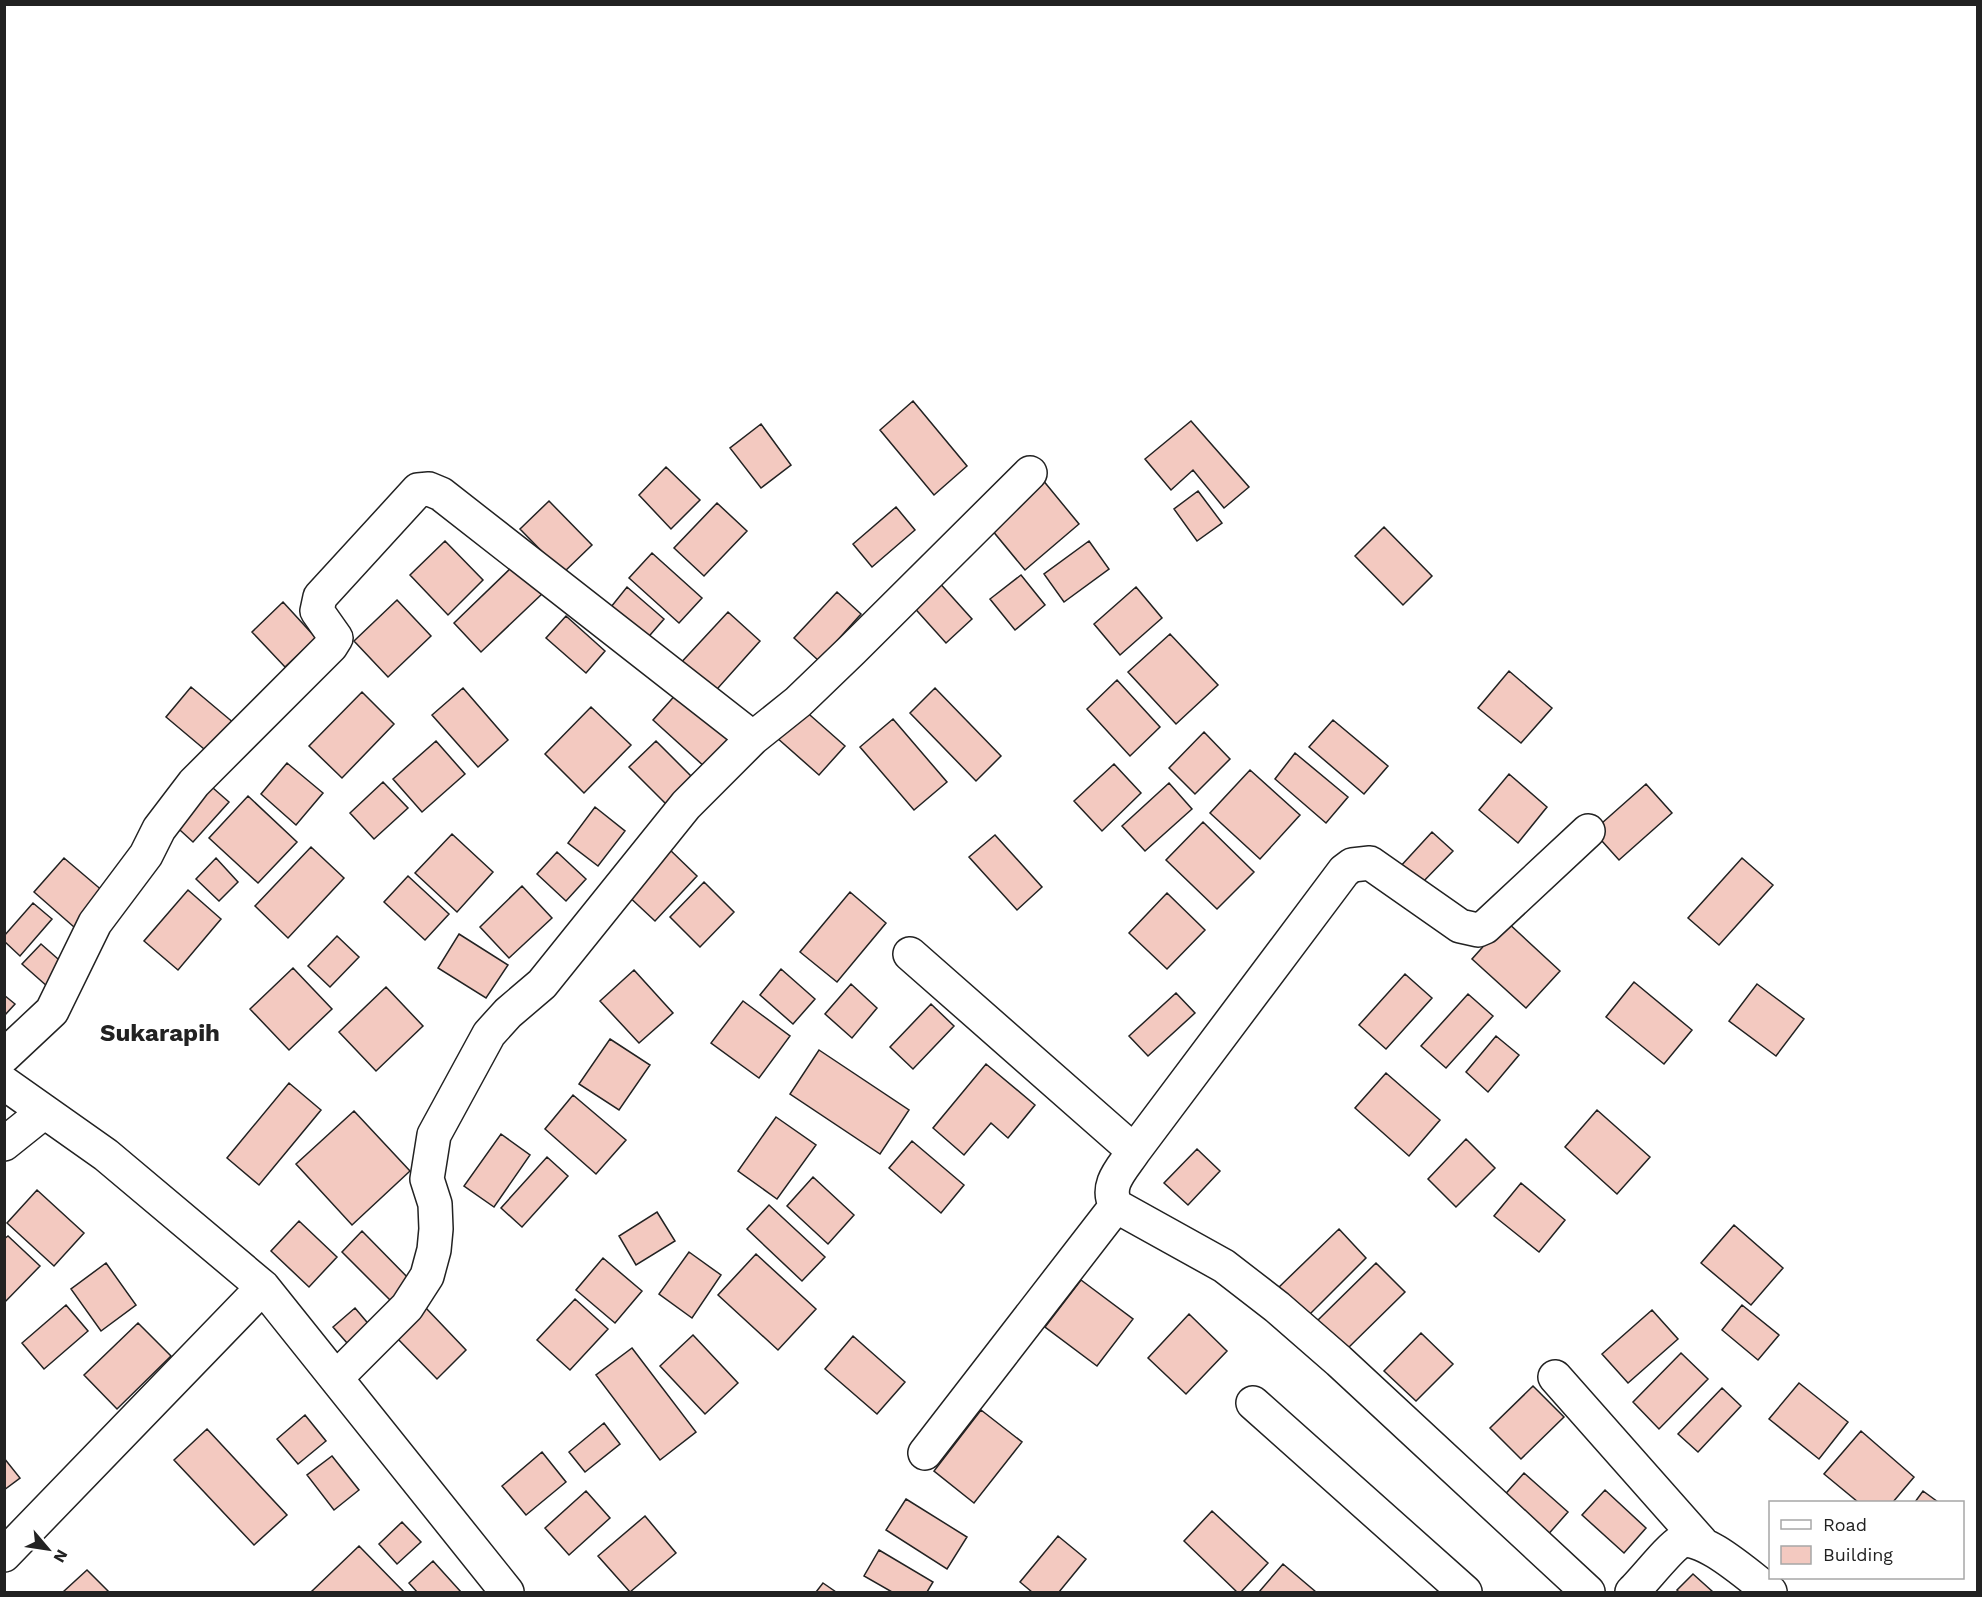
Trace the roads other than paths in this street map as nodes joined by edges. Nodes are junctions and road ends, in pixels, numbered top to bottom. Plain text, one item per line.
1 (1030, 473) dead end
2 (753, 738) junction
3 (1588, 831) dead end
4 (910, 954) dead end
5 (4, 1056) edge
6 (4, 1083) edge
7 (44, 1112) junction
8 (4, 1144) edge
9 (1134, 1151) junction
10 (1116, 1206) junction
11 (263, 1287) junction
12 (1555, 1377) dead end
13 (336, 1378) junction
14 (1253, 1403) dead end
15 (925, 1453) dead end
16 (1701, 1542) junction
17 (4, 1555) edge
18 (507, 1593) edge
19 (1465, 1593) edge
20 (1588, 1593) edge
21 (1632, 1593) edge
22 (1770, 1593) edge

1 - 2 street
2 - 5 street
2 - 13 street
3 - 9 street
4 - 9 street
6 - 7 street
7 - 8 street
7 - 11 street
9 - 10 street
10 - 15 street
10 - 20 street
11 - 13 street
11 - 17 street
12 - 16 street
13 - 18 street
14 - 19 street
16 - 21 street
16 - 22 street

